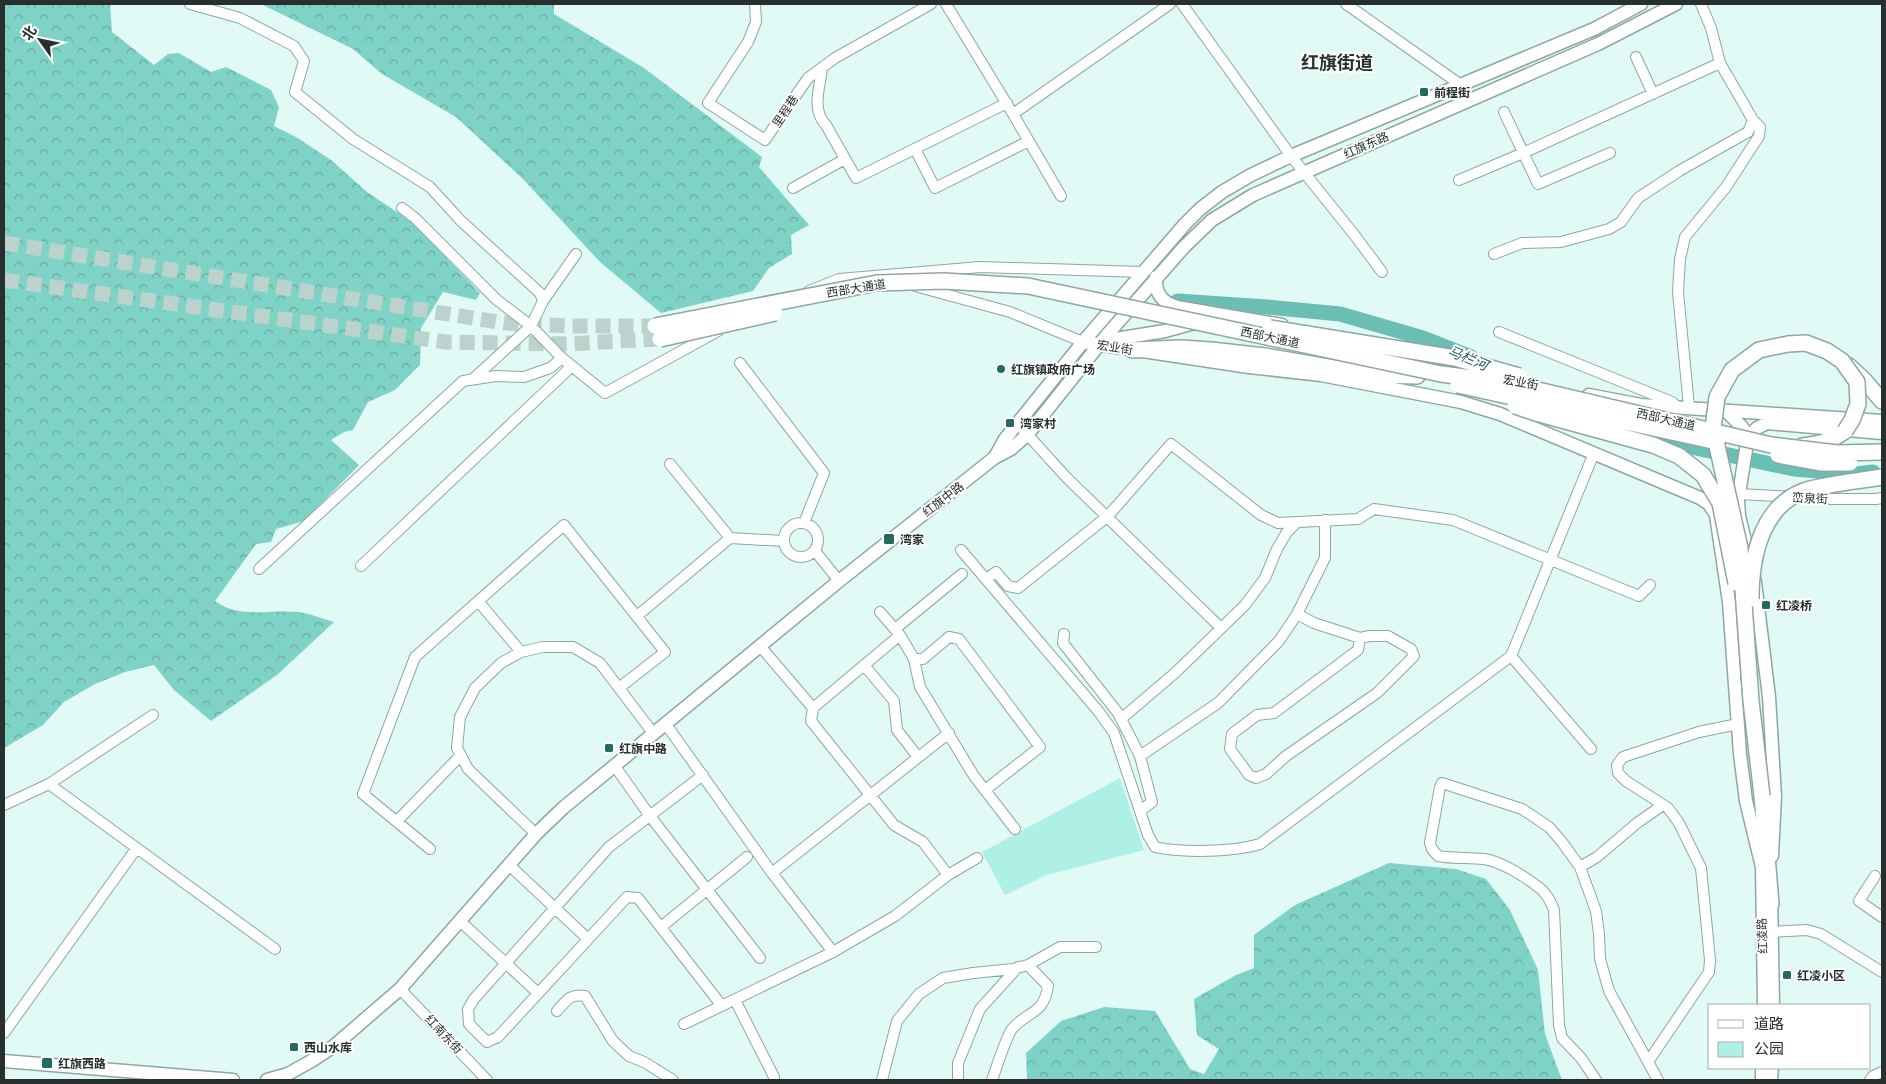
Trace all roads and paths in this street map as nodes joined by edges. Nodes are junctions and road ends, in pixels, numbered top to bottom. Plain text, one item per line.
1 (190, 4) edge
2 (755, 4) edge
3 (931, 4) edge
4 (946, 4) edge
5 (1170, 4) edge
6 (1182, 4) edge
7 (1346, 4) edge
8 (1641, 4) edge
9 (1676, 4) edge
10 (1701, 4) edge
11 (1636, 57) dead end
12 (1720, 63) junction
13 (822, 68) junction
14 (1461, 85) junction
15 (1653, 94) junction
16 (1007, 103) junction
17 (1504, 112) dead end
18 (1013, 114) junction
19 (1753, 120) junction
20 (1029, 141) junction
21 (915, 149) junction
22 (1523, 153) junction
23 (1610, 153) dead end
24 (1291, 156) junction
25 (845, 160) junction
26 (1304, 173) junction
27 (1459, 180) dead end
28 (793, 188) dead end
29 (1061, 196) dead end
30 (402, 208) dead end
31 (576, 254) dead end
32 (1494, 254) dead end
33 (1382, 272) dead end
34 (878, 275) junction
35 (1140, 275) junction
36 (1156, 277) junction
37 (543, 301) junction
38 (1224, 315) junction
39 (1209, 320) junction
40 (531, 326) junction
41 (1092, 332) joint
42 (1499, 332) dead end
43 (1102, 340) junction
44 (1083, 342) junction
45 (1132, 350) junction
46 (562, 358) junction
47 (1842, 361) junction
48 (740, 363) dead end
49 (572, 366) junction
50 (1417, 376) junction
51 (473, 380) junction
52 (1517, 382) junction
53 (1455, 384) junction
54 (1882, 401) edge
55 (1609, 406) junction
56 (1678, 407) junction
57 (1726, 411) junction
58 (1500, 414) junction
59 (1882, 421) edge
60 (1018, 424) junction
61 (1882, 433) edge
62 (1026, 434) junction
63 (1748, 437) junction
64 (1780, 446) junction
65 (1882, 452) edge
66 (1594, 453) junction
67 (994, 458) junction
68 (1882, 462) edge
69 (670, 464) dead end
70 (1882, 477) edge
71 (1738, 494) junction
72 (1700, 498) junction
73 (1882, 498) edge
74 (1716, 514) joint
75 (1108, 516) junction
76 (1325, 520) junction
77 (1297, 522) junction
78 (804, 523) junction
79 (730, 538) junction
80 (784, 541) junction
81 (961, 550) dead end
82 (815, 551) junction
83 (1550, 561) junction
84 (360, 566) dead end
85 (259, 569) dead end
86 (962, 574) dead end
87 (986, 580) junction
88 (839, 581) junction
89 (1650, 585) dead end
90 (478, 601) junction
91 (1745, 610) junction
92 (880, 612) dead end
93 (1297, 614) junction
94 (637, 616) junction
95 (1221, 628) junction
96 (897, 632) junction
97 (1064, 634) dead end
98 (1360, 638) junction
99 (760, 646) junction
100 (521, 652) junction
101 (1511, 656) junction
102 (914, 659) junction
103 (864, 665) junction
104 (619, 688) junction
105 (1751, 701) junction
106 (813, 708) junction
107 (153, 715) dead end
108 (1121, 719) junction
109 (665, 723) junction
110 (1738, 724) junction
111 (653, 733) junction
112 (948, 733) junction
113 (1591, 749) dead end
114 (460, 755) junction
115 (1140, 756) junction
116 (918, 757) junction
117 (614, 766) junction
118 (703, 775) junction
119 (49, 784) junction
120 (985, 790) junction
121 (870, 795) junction
122 (1762, 796) junction
123 (4, 805) edge
124 (1663, 805) junction
125 (1140, 811) junction
126 (650, 816) junction
127 (397, 821) junction
128 (1015, 829) dead end
129 (536, 834) junction
130 (136, 849) junction
131 (430, 849) dead end
132 (747, 856) dead end
133 (977, 858) dead end
134 (509, 865) junction
135 (1762, 866) junction
136 (1580, 867) junction
137 (772, 873) junction
138 (948, 875) junction
139 (1875, 876) dead end
140 (707, 889) junction
141 (1771, 904) junction
142 (555, 908) junction
143 (1882, 917) edge
144 (460, 921) junction
145 (660, 927) junction
146 (1771, 932) junction
147 (588, 939) junction
148 (1096, 946) dead end
149 (274, 949) dead end
150 (833, 952) junction
151 (760, 958) dead end
152 (506, 962) junction
153 (1023, 966) junction
154 (1882, 972) edge
155 (400, 989) junction
156 (538, 993) junction
157 (735, 1000) junction
158 (1764, 1004) edge
159 (1773, 1004) edge
160 (722, 1006) junction
161 (557, 1011) dead end
162 (684, 1024) dead end
163 (4, 1033) edge
164 (4, 1061) edge
165 (1650, 1066) junction
166 (1882, 1072) edge
167 (233, 1080) edge
168 (267, 1080) edge
169 (487, 1080) edge
170 (673, 1080) edge
171 (774, 1080) edge
172 (882, 1080) edge
173 (958, 1080) edge
174 (992, 1080) edge
175 (1596, 1080) edge
176 (1648, 1080) edge
177 (1658, 1080) edge
178 (1870, 1080) edge

1 - 37 street
2 - 13 street, 里程巷
3 - 13 street, 里程巷
4 - 16 street
5 - 18 street
6 - 24 street
7 - 14 street
8 - 14 main road, 红旗东路
9 - 26 main road, 红旗东路
10 - 12 street
11 - 15 street
12 - 15 street
12 - 19 street
13 - 25 street
14 - 24 main road, 红旗东路
15 - 22 street
16 - 18 street
16 - 21 street
17 - 22 street
18 - 20 street
19 - 32 street
19 - 56 street
20 - 21 street
20 - 29 street
21 - 25 street
22 - 23 street
22 - 27 street
24 - 26 street
24 - 35 main road, 红旗东路
25 - 28 street
26 - 33 street
26 - 36 main road, 红旗东路
30 - 40 street
31 - 37 street
34 - 35 street
34 - 44 street
34 - 49 street
35 - 41 main road, 红旗东路
36 - 38 main road, 宏业街
36 - 43 main road, 红旗东路
37 - 40 street
38 - 39 main road
38 - 52 main road, 宏业街
39 - 43 main road, bridge
39 - 55 highway, bridge
40 - 46 street
40 - 51 street
41 - 44 main road, 红旗中路
42 - 56 street
43 - 44 main road, 宏业街
43 - 45 main road, 宏业街
43 - 62 main road, 红旗中路
44 - 60 main road, 红旗中路
45 - 50 highway
45 - 58 main road, 宏业街
46 - 49 street
46 - 51 street
47 - 54 highway, bridge
47 - 64 highway, bridge
47 - 91 highway, bridge
48 - 78 street
49 - 84 street
50 - 53 highway, 西部大通道
50 - 55 highway, 西部大通道, bridge
51 - 85 street
52 - 56 main road, 宏业街, bridge
52 - 58 main road
53 - 68 highway, 西部大通道, bridge
53 - 91 highway, bridge
55 - 64 highway, 西部大通道, bridge
56 - 57 main road, 宏业街
57 - 59 main road, 宏业街
57 - 63 main road
58 - 66 main road, 宏业街
60 - 62 street
60 - 67 main road, 红旗中路
61 - 63 main road
62 - 67 main road, 红旗中路
62 - 75 street
63 - 71 main road, 红凌路
64 - 65 highway, 西部大通道, bridge
66 - 72 main road, 宏业街
66 - 83 street
67 - 88 main road, 红旗中路
69 - 79 street
70 - 105 highway, bridge
71 - 72 main road
71 - 73 street, 峦泉街
71 - 141 main road, 红凌路
72 - 74 main road, 宏业街
74 - 110 main road, 红凌路
75 - 77 street
75 - 87 street
75 - 95 street
76 - 77 street
76 - 83 street
76 - 93 street
77 - 95 street
78 - 80 street
78 - 82 street
79 - 80 street
79 - 94 street
80 - 82 street
81 - 87 street
82 - 88 street
83 - 89 street
83 - 101 street
86 - 96 street
87 - 125 street
88 - 99 main road, 红旗中路
90 - 94 street
90 - 100 street
90 - 127 street
91 - 105 highway, bridge
92 - 96 street
93 - 98 street
93 - 115 street
94 - 104 street
95 - 108 street
96 - 102 street
96 - 103 street
97 - 108 street
98 - 98 street
99 - 106 street
99 - 109 main road, 红旗中路
100 - 104 street
100 - 114 street
101 - 113 street
101 - 125 street
102 - 112 street
102 - 120 street
103 - 106 street
103 - 116 street
104 - 111 street
105 - 122 highway, bridge
106 - 121 street
107 - 119 street
108 - 115 street
109 - 111 main road, 红旗中路
109 - 118 street
110 - 124 street
110 - 135 main road, 红凌路
111 - 117 main road, 红旗中路
112 - 116 street
112 - 120 street
114 - 127 street
114 - 129 street
115 - 125 street
116 - 121 street
117 - 126 street
117 - 129 main road, 红旗中路
118 - 126 street
118 - 137 street
119 - 123 street
119 - 130 street
120 - 128 street
121 - 137 street
121 - 138 street
122 - 135 highway
122 - 141 highway
124 - 136 street
124 - 165 street
126 - 140 street
126 - 142 street
127 - 131 street
129 - 134 main road, 红旗中路
130 - 149 street
130 - 163 street
132 - 140 street
133 - 138 street
134 - 142 street
134 - 144 main road, 红旗中路
135 - 158 main road, 红凌路
136 - 165 street
136 - 175 street
137 - 150 street
138 - 150 street
139 - 143 street
140 - 145 street
140 - 151 street
141 - 146 main road, 红凌路
142 - 147 street
142 - 152 street
144 - 152 street
144 - 155 main road, 红旗中路
145 - 147 street
145 - 160 street
146 - 154 street
146 - 159 main road, 红凌路
147 - 156 street
148 - 153 street
150 - 157 street
152 - 156 street
152 - 156 street
153 - 172 street
153 - 173 street
153 - 174 street
155 - 168 main road, 红旗中路
155 - 169 street, 红南东街
157 - 160 street
157 - 171 street
160 - 162 street
161 - 170 street
164 - 167 main road
165 - 176 street
165 - 177 street
166 - 178 street

